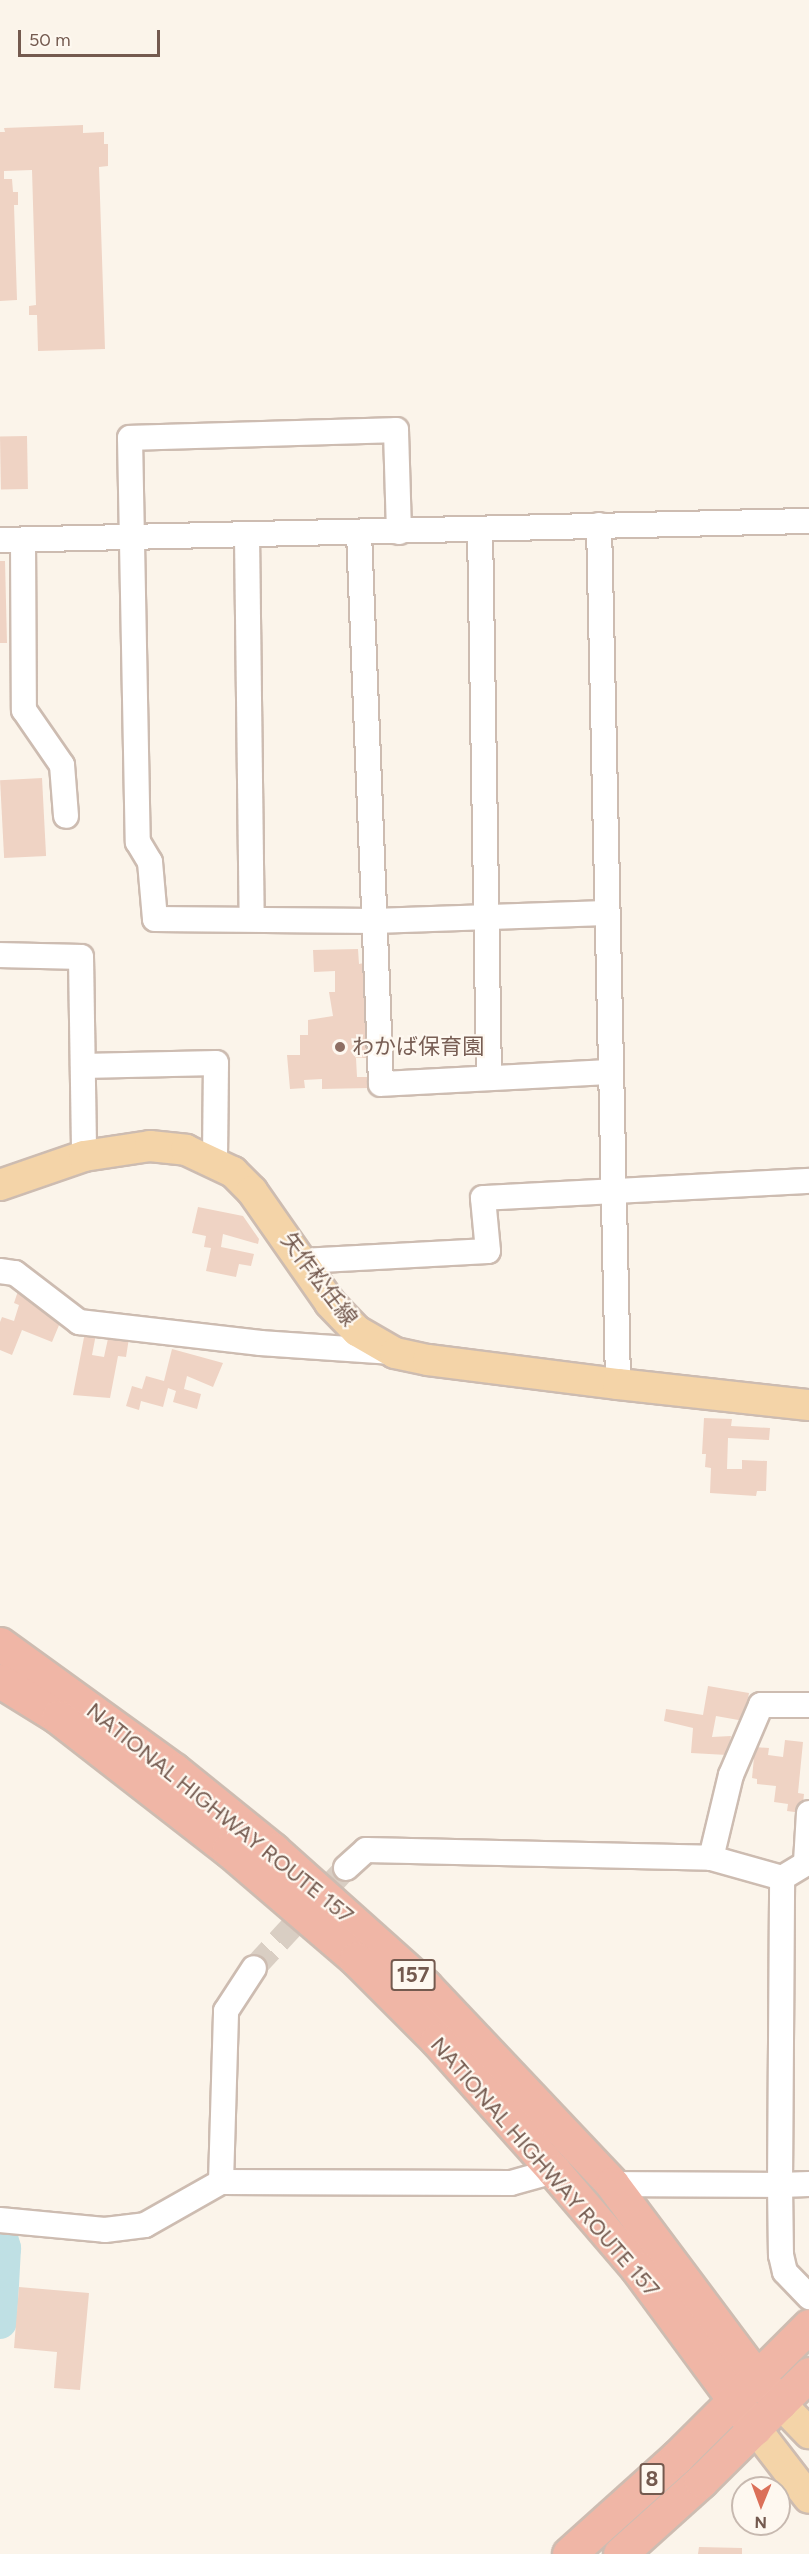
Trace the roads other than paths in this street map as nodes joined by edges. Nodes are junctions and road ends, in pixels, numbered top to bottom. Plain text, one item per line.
1 (809, 521) edge
2 (599, 525) junction
3 (480, 529) junction
4 (399, 532) junction
5 (359, 533) junction
6 (247, 535) junction
7 (134, 536) junction
8 (12, 540) edge
9 (66, 816) dead end
10 (606, 913) junction
11 (487, 917) junction
12 (252, 920) junction
13 (374, 921) junction
14 (0, 955) edge
15 (83, 1066) junction
16 (611, 1072) junction
17 (489, 1078) junction
18 (84, 1156) junction
19 (214, 1163) junction
20 (809, 1180) edge
21 (0, 1185) edge
22 (614, 1191) junction
23 (302, 1261) junction
24 (0, 1271) edge
25 (395, 1353) junction
26 (618, 1384) junction
27 (809, 1405) edge
28 (0, 1644) edge
29 (0, 1681) edge
30 (809, 1705) edge
31 (809, 1812) edge
32 (711, 1858) junction
33 (807, 1862) edge
34 (346, 1868) tunnel mouth
35 (782, 1878) junction
36 (254, 1968) tunnel mouth
37 (554, 2171) junction
38 (221, 2182) junction
39 (612, 2184) junction
40 (809, 2184) edge
41 (780, 2185) junction
42 (2, 2220) edge
43 (809, 2297) edge
44 (809, 2326) edge
45 (809, 2374) edge
46 (757, 2378) junction
47 (733, 2402) junction
48 (780, 2403) junction
49 (755, 2428) junction
50 (809, 2433) edge
51 (809, 2498) edge
52 (569, 2554) edge
53 (620, 2554) edge

1 - 2 street
2 - 3 street
2 - 10 street
3 - 4 street
3 - 11 street
4 - 5 street
4 - 7 street
5 - 6 street
5 - 13 street
6 - 7 street
6 - 12 street
7 - 8 street
7 - 12 street
8 - 9 street
10 - 11 street
10 - 16 street
11 - 13 street
11 - 17 street
12 - 13 street
13 - 17 street
14 - 15 street
15 - 18 street
15 - 19 street
16 - 17 street
16 - 22 street
18 - 19 main road, 矢作松任線
18 - 21 main road, 矢作松任線
19 - 23 main road, 矢作松任線
20 - 22 street
22 - 23 street
22 - 26 street
23 - 25 main road, 矢作松任線
24 - 25 street
25 - 26 main road, 矢作松任線
26 - 27 main road, 矢作松任線
28 - 39 highway, NATIONAL HIGHWAY ROUTE 157 / 157
29 - 37 highway, NATIONAL HIGHWAY ROUTE 157 / 157
30 - 32 street
31 - 33 street
32 - 34 street
32 - 35 street
33 - 35 street
35 - 41 street
36 - 38 street
37 - 38 street
37 - 47 highway, NATIONAL HIGHWAY ROUTE 157 / 157
38 - 42 street
39 - 41 street
39 - 46 highway, NATIONAL HIGHWAY ROUTE 157 / 157
40 - 41 street
41 - 43 street
44 - 46 highway, 8
45 - 48 highway, 8
46 - 47 highway, 8
46 - 48 highway, NATIONAL HIGHWAY ROUTE 157 / 157
47 - 49 highway, 157
47 - 52 highway, 8
48 - 49 highway, 8
48 - 50 main road
49 - 51 main road
49 - 53 highway, 8

